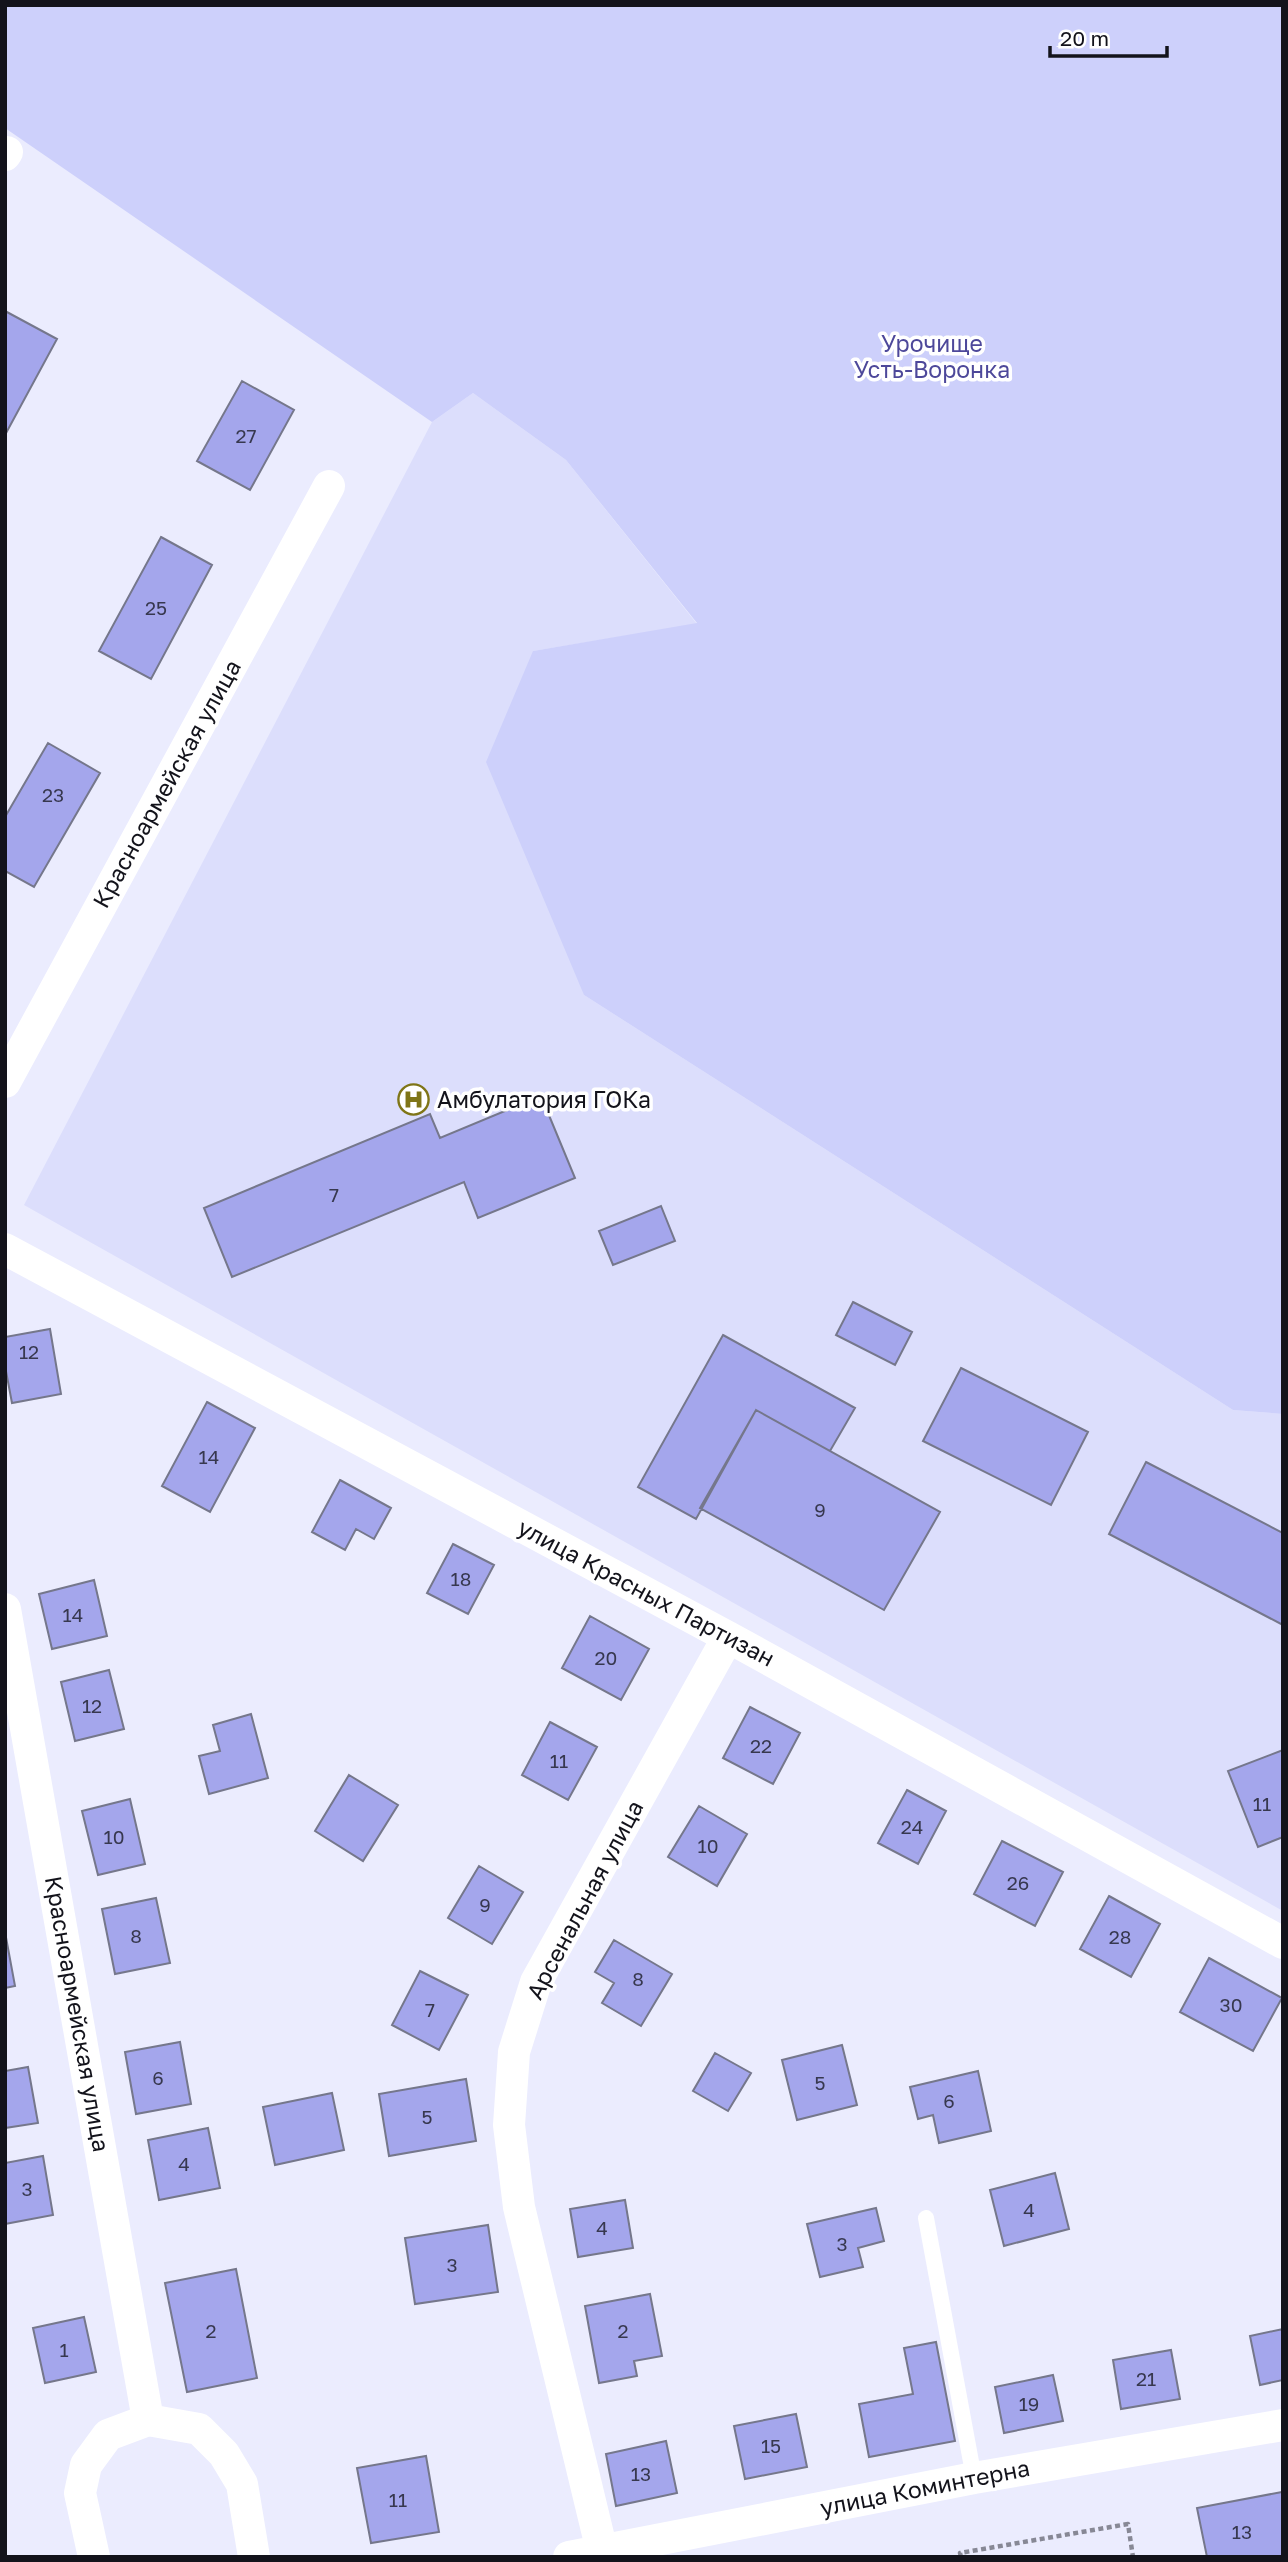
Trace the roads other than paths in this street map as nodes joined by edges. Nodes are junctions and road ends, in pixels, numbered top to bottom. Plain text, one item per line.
1 (330, 486) dead end
2 (5, 1082) edge
3 (5, 1249) edge
4 (5, 1609) edge
5 (728, 1637) junction
6 (1283, 1943) edge
7 (926, 2218) dead end
8 (148, 2420) junction
9 (1283, 2425) edge
10 (974, 2478) junction
11 (602, 2551) junction
12 (94, 2557) edge
13 (254, 2557) edge
14 (569, 2557) edge

1 - 2 street, Красноармейская улица
3 - 5 street, улица Красных Партизан
4 - 8 street, Красноармейская улица
5 - 6 street, улица Красных Партизан
5 - 11 street, Арсенальная улица
7 - 10 lane
8 - 12 street
8 - 13 street
9 - 10 street, улица Коминтерна
10 - 11 street, улица Коминтерна
11 - 14 street, улица Коминтерна

